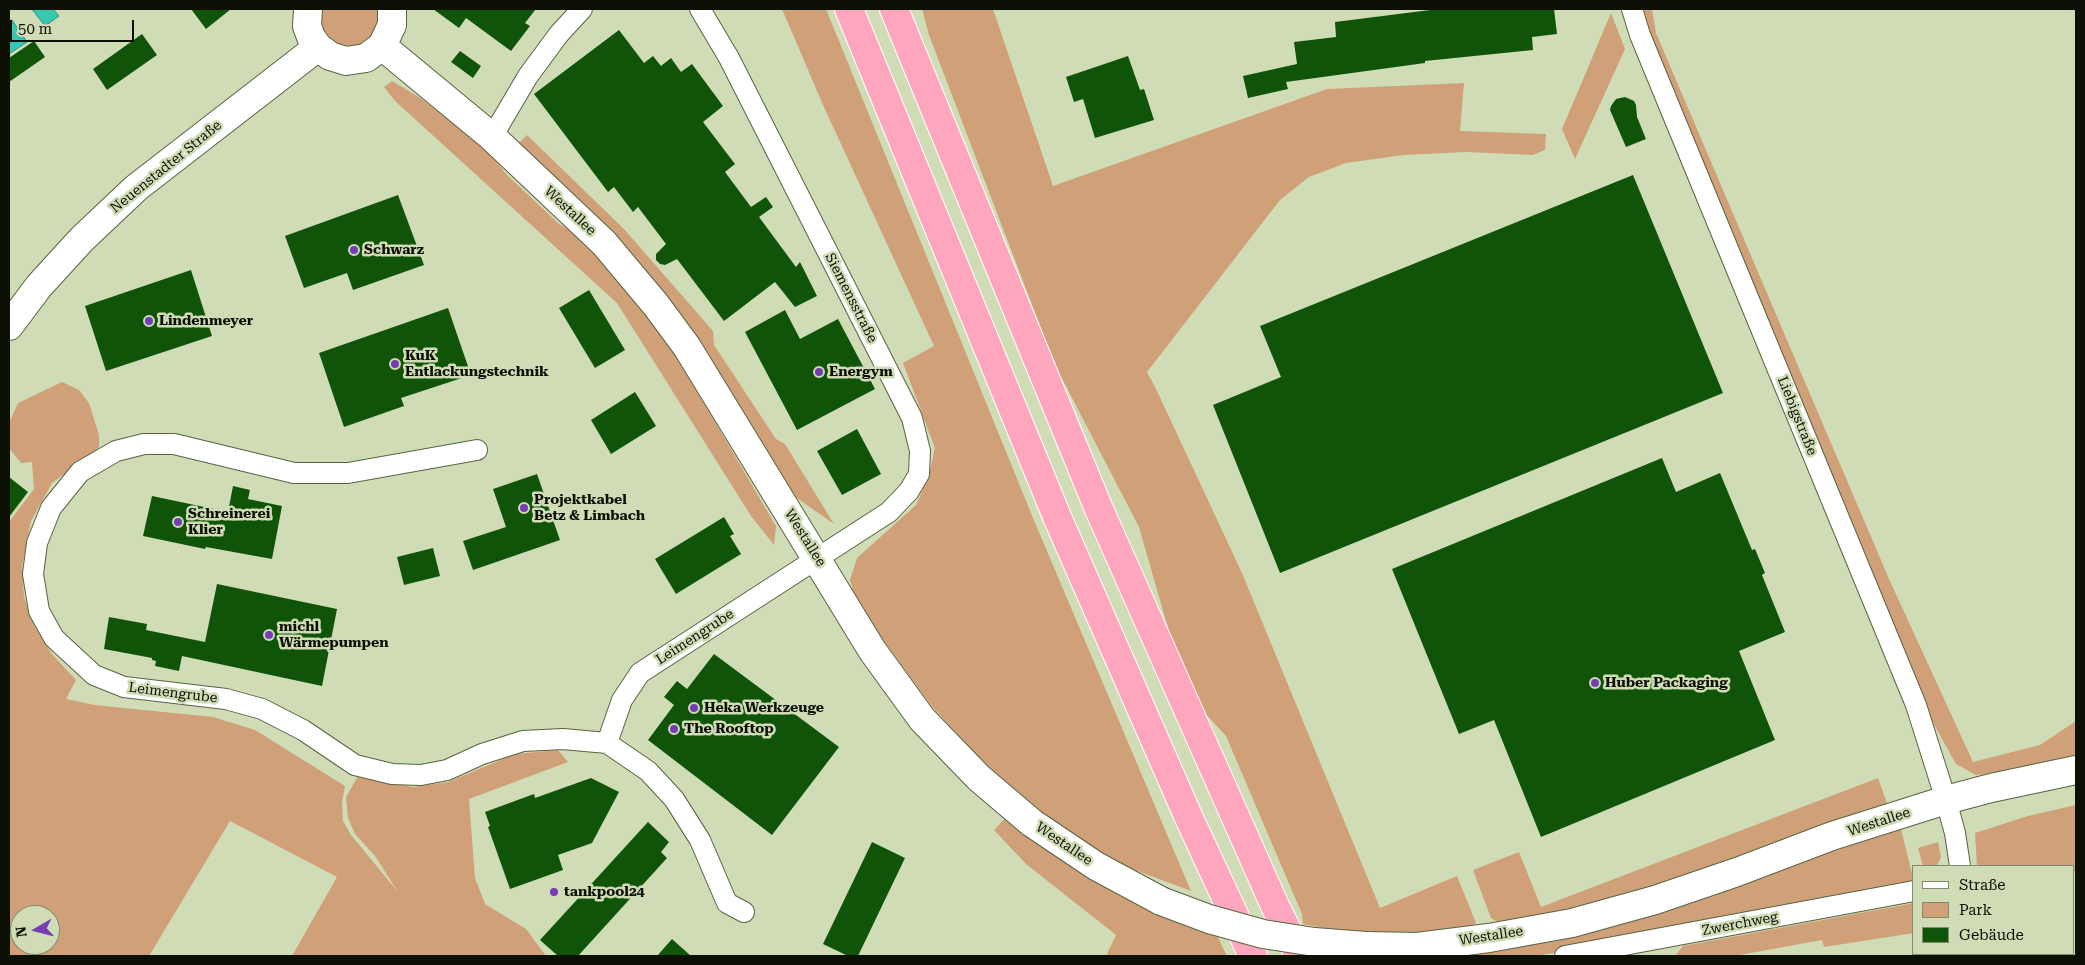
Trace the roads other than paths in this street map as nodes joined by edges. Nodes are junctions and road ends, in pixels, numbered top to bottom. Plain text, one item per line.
1 (308, 9) edge
2 (392, 9) edge
3 (582, 9) edge
4 (700, 9) edge
5 (849, 9) edge
6 (894, 9) edge
7 (1632, 9) edge
8 (382, 46) junction
9 (318, 47) junction
10 (492, 137) junction
11 (9, 326) edge
12 (477, 450) dead end
13 (817, 559) junction
14 (607, 743) junction
15 (2076, 770) edge
16 (1946, 800) junction
17 (1960, 865) edge
18 (1912, 892) edge
19 (744, 912) dead end
20 (1253, 956) edge
21 (1300, 956) edge
22 (1565, 956) edge

1 - 9 main road
2 - 8 main road
3 - 10 street
4 - 13 street, Siemensstraße
5 - 20 highway
6 - 21 highway
7 - 16 street, Liebigstraße
8 - 9 main road
8 - 10 main road, Westallee
9 - 11 main road, Neuenstadter Straße
10 - 13 main road, Westallee
12 - 14 street, Leimengrube
13 - 14 street, Leimengrube
13 - 16 main road, Westallee, bridge
14 - 19 street, Leimengrube
15 - 16 main road, Westallee
16 - 17 street
18 - 22 street, Zwerchweg

